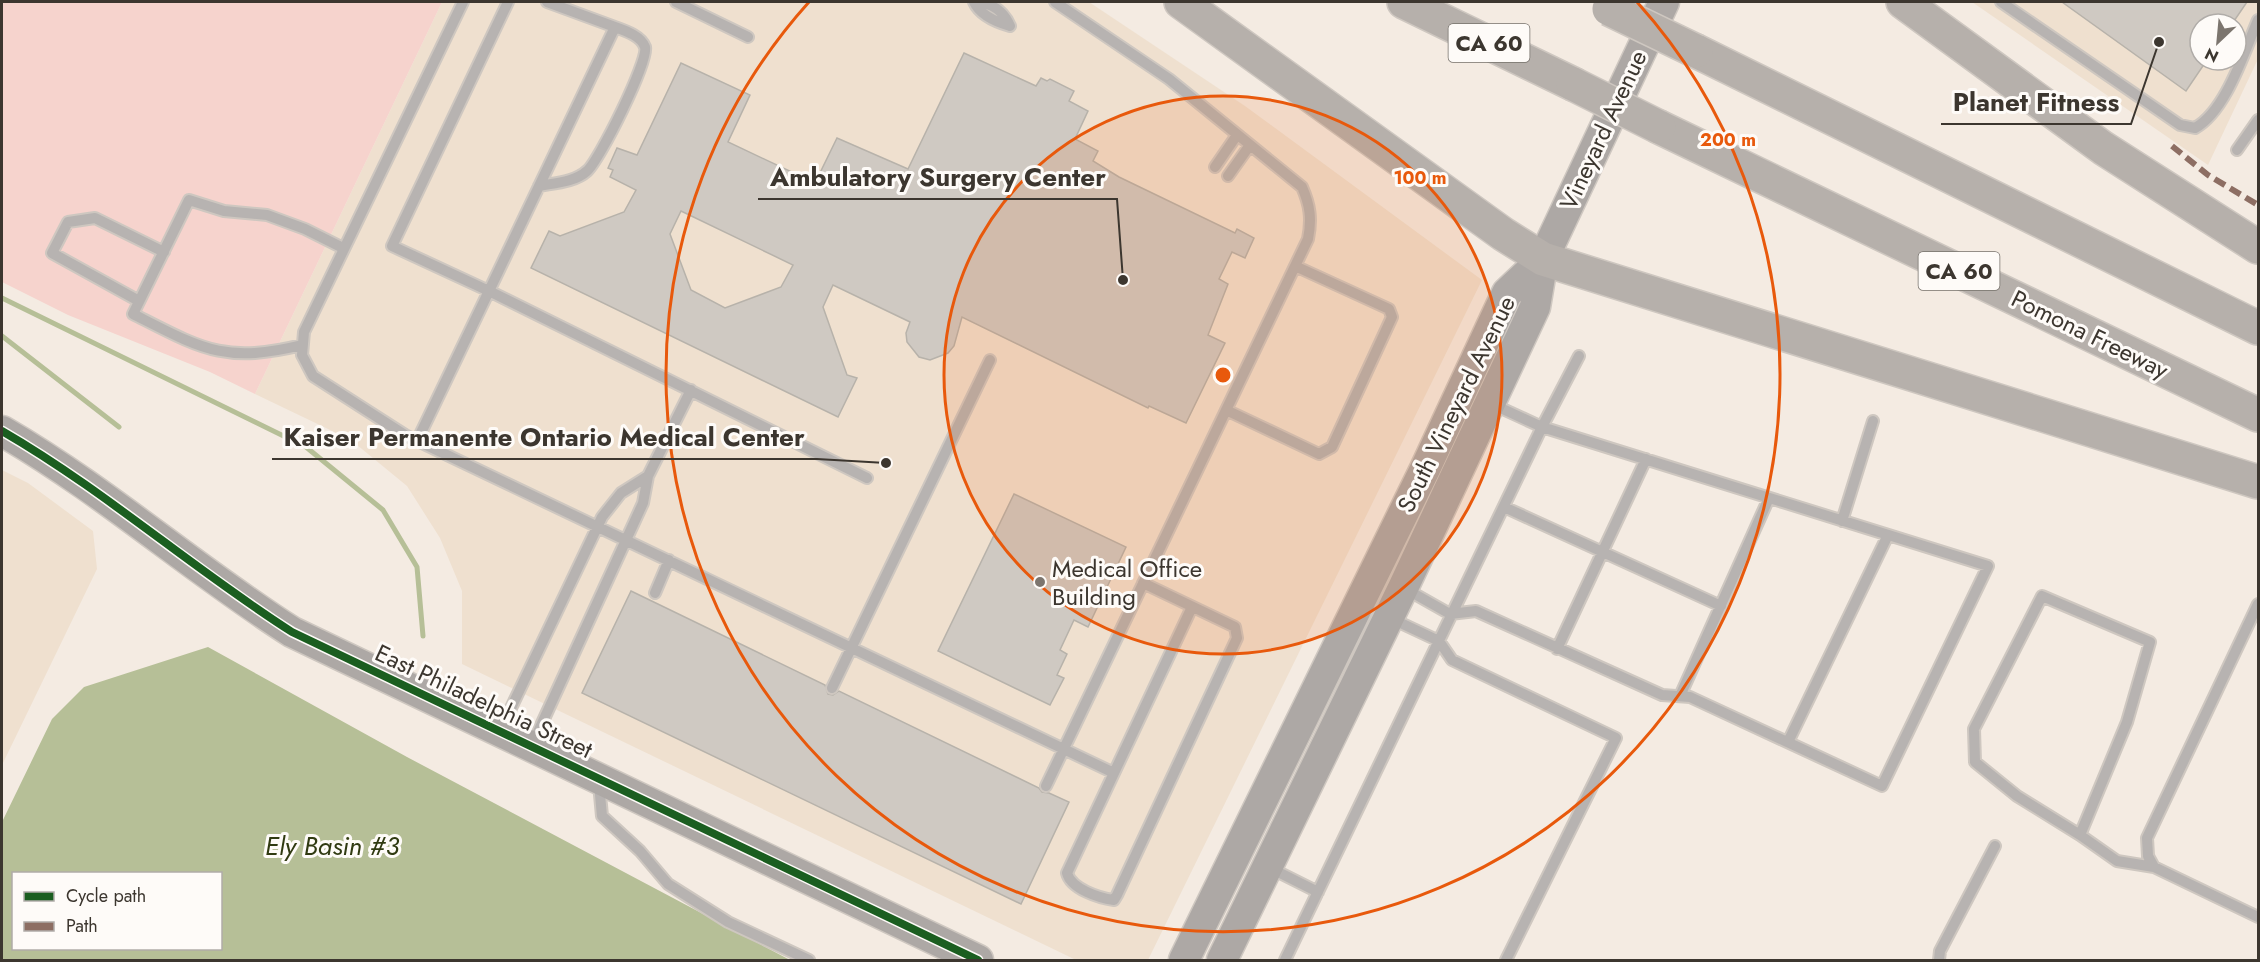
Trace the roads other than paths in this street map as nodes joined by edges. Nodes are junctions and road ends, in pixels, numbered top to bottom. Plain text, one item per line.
1 (463, 2) edge
2 (508, 2) edge
3 (547, 2) edge
4 (676, 2) edge
5 (1055, 2) edge
6 (1181, 2) edge
7 (1404, 2) edge
8 (1664, 2) edge
9 (1903, 2) edge
10 (2001, 2) edge
11 (1601, 5) edge
12 (2259, 20) edge
13 (615, 27) junction
14 (748, 37) dead end
15 (2259, 120) edge
16 (1237, 135) junction
17 (1251, 145) junction
18 (2237, 150) dead end
19 (1215, 167) dead end
20 (1228, 176) dead end
21 (539, 186) junction
22 (2259, 247) edge
23 (343, 248) junction
24 (164, 252) junction
25 (1543, 259) junction
26 (1295, 266) junction
27 (489, 291) junction
28 (139, 301) junction
29 (2259, 328) edge
30 (302, 345) junction
31 (1579, 356) dead end
32 (990, 360) dead end
33 (691, 390) junction
34 (1489, 403) junction
35 (1226, 410) junction
36 (2259, 415) edge
37 (1874, 421) dead end
38 (1542, 427) junction
39 (2, 431) edge
40 (417, 441) junction
41 (1646, 459) junction
42 (648, 476) junction
43 (867, 478) dead end
44 (2259, 482) edge
45 (1769, 498) junction
46 (1503, 507) junction
47 (1842, 521) junction
48 (598, 525) junction
49 (1888, 535) junction
50 (626, 539) junction
51 (1602, 552) junction
52 (669, 560) junction
53 (1143, 583) junction
54 (1403, 588) junction
55 (655, 593) dead end
56 (2259, 604) edge
57 (1720, 606) junction
58 (1192, 607) junction
59 (1450, 614) junction
60 (1388, 616) junction
61 (1439, 641) junction
62 (852, 647) junction
63 (1557, 649) junction
64 (832, 688) dead end
65 (1680, 696) junction
66 (501, 731) junction
67 (1788, 742) junction
68 (532, 745) junction
69 (1064, 748) junction
70 (1114, 773) junction
71 (599, 777) junction
72 (1046, 786) dead end
73 (2080, 835) junction
74 (1995, 846) dead end
75 (1267, 867) junction
76 (2154, 867) junction
77 (1318, 892) junction
78 (2259, 917) edge
79 (809, 960) edge
80 (978, 960) edge
81 (1184, 960) edge
82 (1222, 960) edge
83 (1286, 960) edge
84 (1506, 960) edge
85 (1939, 960) edge

1 - 23 lane
2 - 27 lane
3 - 13 lane
4 - 14 lane
5 - 16 lane
6 - 25 highway
7 - 36 highway, Pomona Freeway / CA 60, bridge
8 - 25 main road, Vineyard Avenue
9 - 22 highway
10 - 12 lane
11 - 29 highway, bridge
13 - 21 lane
13 - 21 lane
15 - 18 lane
16 - 17 lane
16 - 19 lane
17 - 20 lane
17 - 26 lane
21 - 27 lane
23 - 24 lane
23 - 30 lane
24 - 28 lane
24 - 28 lane
25 - 34 main road, South Vineyard Avenue
25 - 44 highway
25 - 81 main road, South Vineyard Avenue
26 - 35 lane
26 - 35 lane
27 - 33 lane
27 - 40 lane
28 - 30 lane
30 - 40 lane
31 - 38 lane
32 - 62 lane
33 - 42 lane
33 - 43 lane
34 - 38 lane
34 - 54 main road, South Vineyard Avenue
35 - 53 lane
37 - 47 lane
38 - 41 lane
38 - 46 lane
39 - 66 main road, East Philadelphia Street
40 - 48 lane
41 - 45 lane
41 - 51 lane
42 - 48 lane
42 - 50 lane
45 - 47 lane
45 - 57 lane
46 - 51 lane
46 - 59 lane
47 - 49 lane
48 - 50 lane
48 - 66 lane
49 - 67 lane
49 - 67 lane
50 - 52 lane
50 - 68 lane
51 - 57 lane
51 - 63 lane
52 - 55 lane
52 - 62 lane
53 - 58 lane
53 - 69 lane
54 - 59 lane
54 - 60 main road, South Vineyard Avenue
56 - 76 lane
57 - 65 lane
58 - 70 lane
58 - 70 lane
59 - 61 lane
59 - 63 lane
60 - 61 lane
60 - 75 main road, South Vineyard Avenue
61 - 77 lane
61 - 84 lane
62 - 64 lane
62 - 69 lane
63 - 65 lane
65 - 67 lane
66 - 68 main road, East Philadelphia Street
68 - 71 main road, East Philadelphia Street
69 - 70 lane
69 - 72 lane
71 - 79 lane
71 - 80 main road, East Philadelphia Street
73 - 73 lane
73 - 76 lane
74 - 85 lane
75 - 77 lane
75 - 82 main road, South Vineyard Avenue
76 - 78 lane
77 - 83 lane

